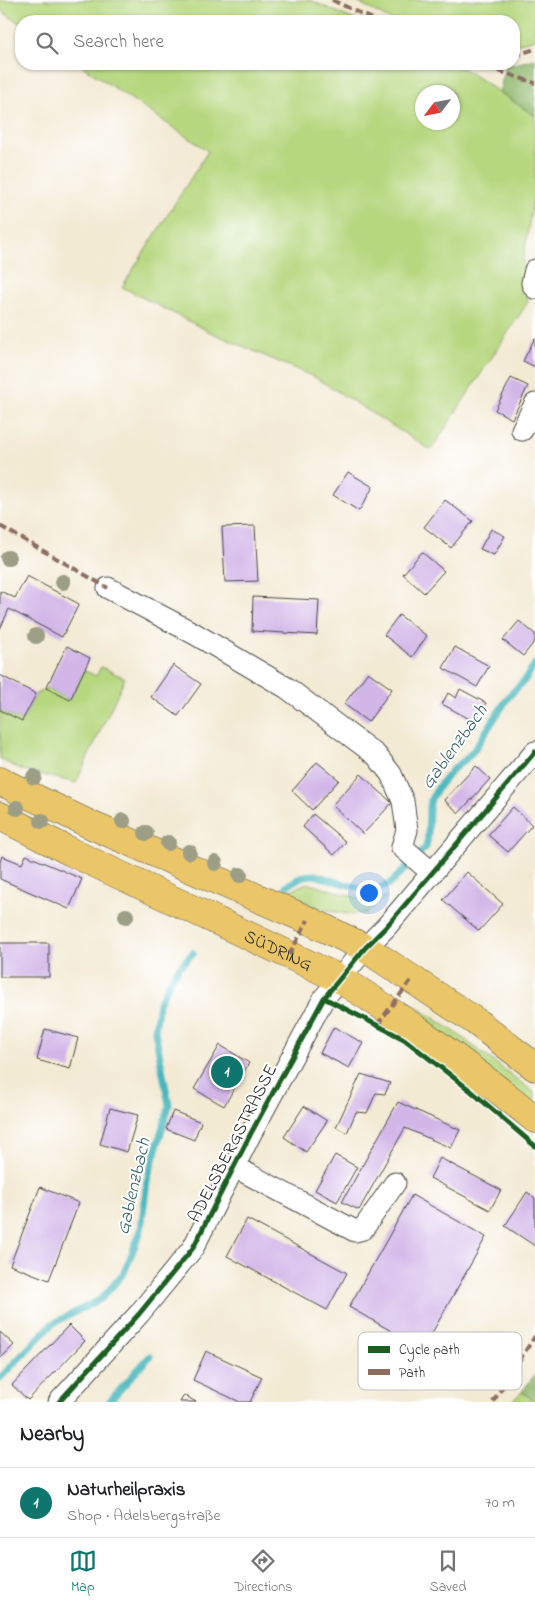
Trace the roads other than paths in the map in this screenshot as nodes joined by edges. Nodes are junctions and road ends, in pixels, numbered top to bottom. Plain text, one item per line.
1 (535, 270) edge
2 (535, 288) edge
3 (535, 404) edge
4 (522, 430) dead end
5 (108, 588) dead end
6 (535, 752) edge
7 (0, 781) edge
8 (0, 816) edge
9 (421, 864) junction
10 (365, 948) junction
11 (340, 979) junction
12 (535, 1067) edge
13 (535, 1119) edge
14 (235, 1167) junction
15 (395, 1183) dead end
16 (59, 1402) edge

1 - 2 street
3 - 4 street
5 - 9 street
6 - 9 street, ADELSBERGSTRASSE
7 - 10 main road
8 - 11 main road, SÜDRING
9 - 10 street, ADELSBERGSTRASSE
10 - 11 street, ADELSBERGSTRASSE
10 - 12 main road
11 - 13 main road, SÜDRING
11 - 14 street, ADELSBERGSTRASSE
14 - 15 street
14 - 16 street, ADELSBERGSTRASSE

